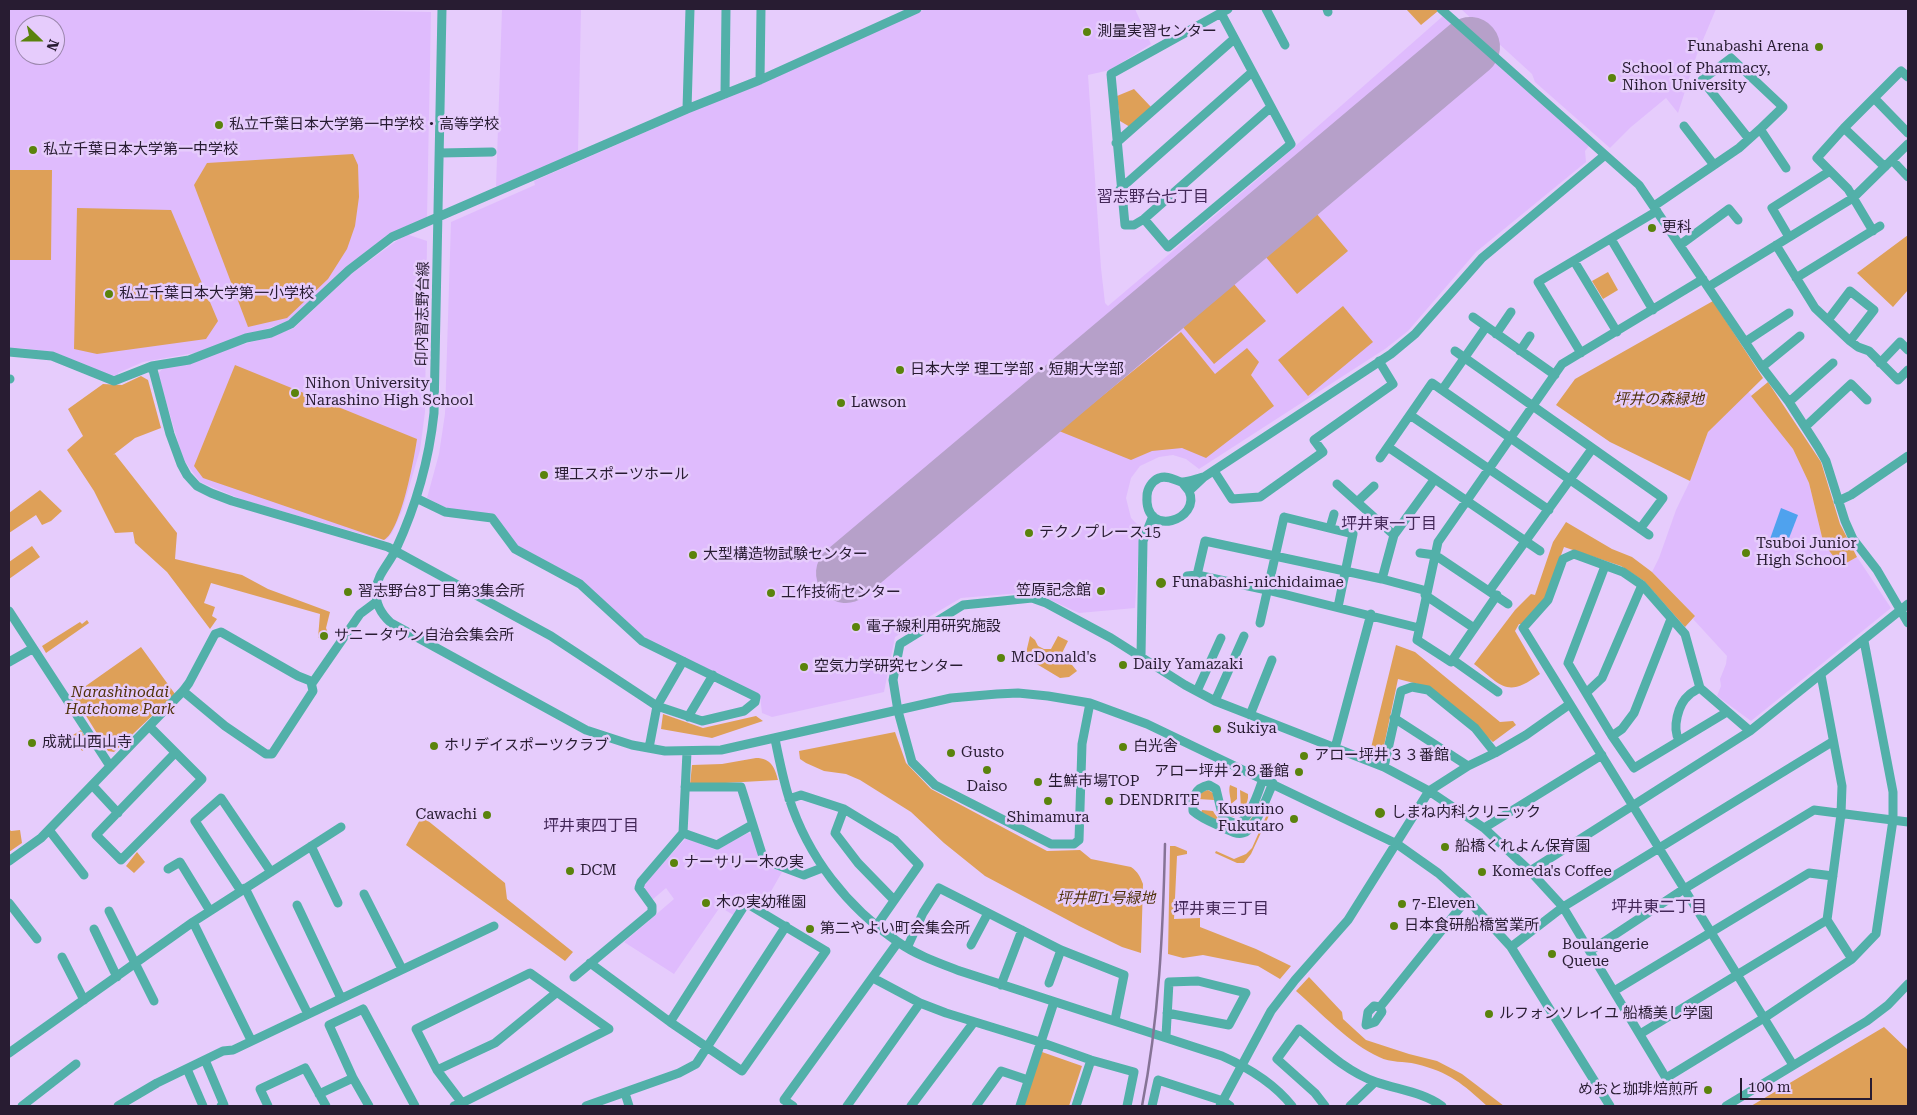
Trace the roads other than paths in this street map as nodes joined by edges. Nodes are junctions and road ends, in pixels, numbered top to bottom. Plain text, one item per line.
1 (442, 9) edge
2 (690, 9) edge
3 (726, 9) edge
4 (761, 9) edge
5 (906, 9) edge
6 (916, 9) edge
7 (1266, 9) edge
8 (1441, 9) edge
9 (1224, 11) edge
10 (1234, 39) junction
11 (1285, 44) dead end
12 (1252, 73) junction
13 (1908, 77) edge
14 (760, 80) junction
15 (725, 94) junction
16 (1874, 98) junction
17 (1271, 107) junction
18 (687, 109) junction
19 (1684, 126) dead end
20 (1844, 128) junction
21 (1760, 129) junction
22 (1908, 133) edge
23 (1749, 139) junction
24 (1116, 143) junction
25 (1908, 144) edge
26 (492, 152) dead end
27 (440, 153) junction
28 (1605, 155) junction
29 (1888, 164) junction
30 (1714, 165) junction
31 (1786, 168) dead end
32 (1830, 171) junction
33 (1908, 177) edge
34 (1120, 189) junction
35 (1853, 198) junction
36 (1655, 209) junction
37 (439, 217) junction
38 (1144, 219) junction
39 (1738, 220) dead end
40 (1789, 237) junction
41 (1611, 239) junction
42 (1680, 245) junction
43 (1776, 245) junction
44 (1574, 261) junction
45 (1796, 278) junction
46 (1705, 283) junction
47 (1653, 310) junction
48 (1511, 312) dead end
49 (1789, 313) dead end
50 (1473, 317) dead end
51 (1828, 320) junction
52 (1486, 327) junction
53 (1616, 332) junction
54 (1496, 334) junction
55 (1530, 336) dead end
56 (1800, 336) dead end
57 (1850, 341) junction
58 (1745, 342) junction
59 (1908, 350) edge
60 (1454, 351) dead end
61 (1520, 351) junction
62 (9, 352) edge
63 (1581, 353) junction
64 (1464, 358) junction
65 (1379, 362) junction
66 (1880, 363) junction
67 (1833, 364) dead end
68 (152, 366) junction
69 (1762, 367) junction
70 (1908, 370) edge
71 (1555, 375) junction
72 (1442, 390) junction
73 (1867, 400) dead end
74 (1789, 402) junction
75 (1533, 406) junction
76 (1410, 415) junction
77 (1805, 427) junction
78 (1511, 438) junction
79 (1388, 447) junction
80 (1592, 449) junction
81 (1908, 456) edge
82 (1380, 458) dead end
83 (1489, 469) junction
84 (1214, 471) junction
85 (1204, 477) junction
86 (1570, 479) junction
87 (1434, 480) junction
88 (1182, 482) junction
89 (1336, 484) dead end
90 (1374, 486) dead end
91 (1189, 491) junction
92 (416, 498) junction
93 (1838, 501) junction
94 (1357, 502) junction
95 (1466, 502) junction
96 (1549, 510) junction
97 (1334, 514) dead end
98 (1153, 516) junction
99 (1330, 528) junction
100 (1640, 530) junction
101 (1394, 535) junction
102 (1649, 536) dead end
103 (1526, 542) junction
104 (396, 551) junction
105 (1540, 551) dead end
106 (1420, 553) dead end
107 (1435, 555) junction
108 (1275, 556) junction
109 (1605, 566) junction
110 (1346, 571) junction
111 (1382, 579) junction
112 (1642, 585) junction
113 (1267, 590) junction
114 (1426, 593) junction
115 (1494, 593) junction
116 (376, 602) junction
117 (1508, 604) dead end
118 (1338, 607) junction
119 (1905, 607) edge
120 (1370, 614) junction
121 (10, 616) edge
122 (1671, 619) junction
123 (1260, 623) dead end
124 (1908, 623) edge
125 (1419, 628) junction
126 (1474, 628) junction
127 (1244, 636) dead end
128 (1221, 638) dead end
129 (1864, 641) junction
130 (32, 649) junction
131 (1141, 656) junction
132 (1272, 660) dead end
133 (1453, 660) junction
134 (683, 661) junction
135 (9, 662) edge
136 (712, 675) junction
137 (1820, 675) junction
138 (314, 680) junction
139 (1700, 688) junction
140 (1197, 691) junction
141 (183, 692) junction
142 (1498, 692) dead end
143 (1586, 692) junction
144 (1215, 701) junction
145 (1090, 703) junction
146 (1570, 704) junction
147 (657, 706) junction
148 (898, 711) junction
149 (1727, 712) junction
150 (1250, 715) junction
151 (688, 717) junction
152 (1394, 718) junction
153 (149, 726) junction
154 (1750, 732) junction
155 (1612, 736) junction
156 (775, 739) junction
157 (1680, 740) junction
158 (1832, 742) junction
159 (649, 748) junction
160 (1335, 748) junction
161 (688, 752) junction
162 (175, 753) junction
163 (1495, 753) junction
164 (1602, 755) junction
165 (110, 766) junction
166 (1468, 766) junction
167 (1384, 767) junction
168 (1264, 779) junction
169 (1273, 783) junction
170 (92, 786) junction
171 (685, 787) junction
172 (1429, 791) junction
173 (789, 799) junction
174 (1632, 805) junction
175 (844, 809) junction
176 (118, 813) junction
177 (1841, 814) junction
178 (1893, 820) junction
179 (1908, 822) edge
180 (342, 826) dead end
181 (752, 826) junction
182 (1484, 828) junction
183 (49, 830) junction
184 (683, 832) junction
185 (1397, 844) junction
186 (311, 846) junction
187 (1659, 849) junction
188 (9, 860) edge
189 (822, 868) junction
190 (168, 869) dead end
191 (1530, 871) junction
192 (271, 872) junction
193 (84, 875) dead end
194 (1833, 876) junction
195 (1684, 889) junction
196 (243, 890) junction
197 (364, 894) dead end
198 (1468, 899) junction
199 (894, 900) junction
200 (9, 903) edge
201 (338, 903) dead end
202 (297, 905) dead end
203 (1563, 907) junction
204 (109, 911) dead end
205 (210, 911) junction
206 (988, 913) junction
207 (1827, 920) junction
208 (193, 922) junction
209 (877, 925) junction
210 (494, 926) dead end
211 (786, 926) junction
212 (94, 929) dead end
213 (1022, 930) junction
214 (1710, 931) junction
215 (37, 939) dead end
216 (898, 942) junction
217 (971, 945) dead end
218 (1511, 947) junction
219 (908, 948) junction
220 (1061, 950) junction
221 (1590, 951) junction
222 (62, 958) dead end
223 (1852, 959) junction
224 (590, 963) junction
225 (136, 964) junction
226 (402, 969) junction
227 (1736, 974) junction
228 (118, 977) junction
229 (574, 977) dead end
230 (873, 978) junction
231 (1049, 983) dead end
232 (1908, 984) edge
233 (1000, 985) junction
234 (1614, 990) junction
235 (556, 992) junction
236 (341, 998) junction
237 (84, 1000) junction
238 (154, 1001) dead end
239 (1054, 1002) junction
240 (920, 1003) junction
241 (1380, 1007) dead end
242 (1168, 1013) junction
243 (308, 1014) junction
244 (1764, 1018) junction
245 (1115, 1020) junction
246 (670, 1022) junction
247 (974, 1022) junction
248 (1640, 1034) junction
249 (1166, 1036) junction
250 (251, 1040) junction
251 (1040, 1042) junction
252 (708, 1047) junction
253 (9, 1053) edge
254 (205, 1060) junction
255 (1091, 1060) junction
256 (76, 1064) dead end
257 (1793, 1064) junction
258 (1241, 1065) junction
259 (187, 1069) junction
260 (437, 1070) junction
261 (353, 1078) junction
262 (1028, 1080) junction
263 (1375, 1082) junction
264 (624, 1093) junction
265 (319, 1094) junction
266 (782, 1103) edge
267 (1430, 1103) edge
268 (458, 1104) edge
269 (1224, 1104) edge
270 (22, 1106) edge
271 (118, 1106) edge
272 (203, 1106) edge
273 (221, 1106) edge
274 (268, 1106) edge
275 (326, 1106) edge
276 (369, 1106) edge
277 (416, 1106) edge
278 (586, 1106) edge
279 (629, 1106) edge
280 (793, 1106) edge
281 (847, 1106) edge
282 (911, 1106) edge
283 (976, 1106) edge
284 (1020, 1106) edge
285 (1076, 1106) edge
286 (1128, 1106) edge
287 (1152, 1106) edge
288 (1292, 1106) edge
289 (1325, 1106) edge
290 (1350, 1106) edge
291 (1442, 1106) edge
292 (1610, 1106) edge
293 (1726, 1106) edge

1 - 27 street, 印内習志野台線
2 - 18 street
3 - 15 street
4 - 14 street
5 - 6 street
6 - 14 street
7 - 11 street
8 - 28 street
9 - 10 street
9 - 24 street
10 - 12 street
10 - 24 street
12 - 17 street
12 - 34 street
13 - 16 street
14 - 15 street
15 - 18 street
16 - 20 street
16 - 22 street
17 - 38 street
17 - 38 street
18 - 37 street
19 - 30 street
20 - 29 street
20 - 32 street
21 - 23 street
21 - 23 street
21 - 31 street
23 - 30 street
24 - 34 street
25 - 29 street
26 - 27 street
27 - 37 street, 印内習志野台線
28 - 36 street
28 - 65 street
29 - 33 street
29 - 35 street
30 - 36 street
32 - 35 street
32 - 40 street
34 - 38 street
35 - 40 street
35 - 45 street
36 - 41 street
36 - 42 street
37 - 68 street
37 - 92 street, 印内習志野台線
39 - 42 street
40 - 43 street
41 - 44 street
41 - 47 street
42 - 46 street
43 - 45 street
43 - 46 street
44 - 53 street
44 - 63 street
45 - 51 street
46 - 47 street
46 - 58 street
47 - 53 street
48 - 54 street
49 - 58 street
50 - 52 street
51 - 57 street
51 - 57 street
52 - 54 street
52 - 64 street
53 - 63 street
54 - 61 street
55 - 61 street
56 - 69 street
57 - 66 street
58 - 69 street
59 - 66 street
60 - 64 street
61 - 71 street
62 - 68 street
63 - 71 street
64 - 72 street
64 - 75 street
65 - 84 street
65 - 84 street
66 - 70 street
67 - 74 street
68 - 104 street
69 - 74 street
71 - 75 street
72 - 76 street
72 - 78 street
73 - 77 street
74 - 77 street
75 - 78 street
75 - 80 street
76 - 79 street
76 - 83 street
77 - 93 street
78 - 83 street
78 - 86 street
79 - 82 street
79 - 87 street
80 - 86 street
80 - 100 street
81 - 93 street
83 - 95 street
83 - 96 street
84 - 85 street
85 - 88 street
85 - 91 street
86 - 96 street
86 - 100 street
87 - 95 street
87 - 101 street
88 - 91 street
88 - 98 street
89 - 94 street
90 - 94 street
91 - 98 street
92 - 104 street, 印内習志野台線
92 - 134 street
93 - 119 street
94 - 101 street
95 - 103 street
95 - 107 street
96 - 103 street
97 - 99 street
98 - 131 street
99 - 108 street
99 - 110 street
100 - 102 street
101 - 111 street
103 - 105 street
103 - 115 street
104 - 116 street, 印内習志野台線
104 - 147 street
106 - 107 street
107 - 114 street
107 - 115 street
108 - 110 street
108 - 113 street
108 - 113 street
109 - 112 street
109 - 143 street
109 - 146 street
110 - 111 street
110 - 118 street
111 - 114 street
112 - 122 street
112 - 143 street
113 - 118 street
113 - 123 street
114 - 125 street
114 - 126 street
115 - 117 street
115 - 126 street
116 - 138 street
116 - 159 street
118 - 120 street
119 - 124 street
119 - 129 street
120 - 125 street
120 - 160 street
121 - 130 street
122 - 139 street
122 - 155 street
125 - 133 street
126 - 133 street
127 - 144 street
128 - 140 street
129 - 137 street
129 - 178 street
130 - 135 street
130 - 165 street
131 - 140 street
131 - 148 street
132 - 150 street
133 - 142 street
134 - 136 street
134 - 147 street
136 - 151 street
136 - 151 street
137 - 154 street
137 - 158 street
138 - 141 street
138 - 141 street
139 - 149 street
139 - 157 street
140 - 144 street
141 - 153 street
143 - 155 street
144 - 150 street
145 - 148 street
145 - 148 street
145 - 168 street
146 - 163 street
146 - 164 street
147 - 151 street
147 - 159 street
148 - 156 street
149 - 154 street
149 - 157 street
150 - 160 street
152 - 163 street
152 - 166 street
152 - 167 street
153 - 162 street
153 - 165 street
154 - 174 street
155 - 157 street
156 - 161 street
156 - 173 street
158 - 177 street
158 - 187 street
159 - 161 street
160 - 167 street
161 - 171 street
162 - 176 street
162 - 176 street
163 - 166 street
164 - 174 street
164 - 182 street
165 - 170 street
166 - 172 street
167 - 172 street
168 - 169 street
168 - 169 street
169 - 185 street
170 - 176 street
170 - 183 street
171 - 181 street
171 - 184 street
172 - 182 street
172 - 185 street
173 - 175 street
173 - 189 street
174 - 187 street
174 - 191 street
175 - 199 street
175 - 199 street
177 - 178 street
177 - 194 street
177 - 195 street
178 - 179 street
178 - 223 street
180 - 186 street
181 - 184 street
181 - 189 street
182 - 191 street
183 - 188 street
183 - 193 street
184 - 224 street
185 - 198 street
185 - 258 street
186 - 192 street
186 - 201 street
187 - 195 street
187 - 203 street
189 - 209 street
190 - 205 street
191 - 203 street
192 - 196 street
192 - 196 street
194 - 207 street
194 - 214 street
195 - 214 street
195 - 221 street
196 - 205 street
196 - 243 street
197 - 226 street
198 - 218 street
198 - 241 street
199 - 209 street
200 - 215 street
202 - 236 street
203 - 218 street
203 - 221 street
204 - 225 street
205 - 208 street
206 - 213 street
206 - 217 street
206 - 219 street
207 - 223 street
207 - 227 street
208 - 225 street
208 - 250 street
209 - 216 street
210 - 226 street
211 - 246 street
211 - 252 street
211 - 252 street
212 - 228 street
213 - 220 street
213 - 233 street
214 - 227 street
214 - 234 street
216 - 219 street
216 - 230 street
218 - 292 street
219 - 233 street
220 - 231 street
220 - 245 street
221 - 234 street
222 - 237 street
223 - 244 street
224 - 229 street
224 - 246 street
225 - 228 street
225 - 238 street
226 - 236 street
227 - 244 street
227 - 248 street
228 - 237 street
230 - 240 street
230 - 266 street
232 - 257 street
233 - 239 street
234 - 248 street
235 - 260 street
235 - 260 street
235 - 268 street
236 - 243 street
237 - 253 street
239 - 245 street
239 - 251 street
240 - 247 street
240 - 281 street
242 - 242 street
242 - 249 street
243 - 250 street
244 - 248 street
244 - 257 street
245 - 249 street
246 - 252 street
247 - 251 street
247 - 282 street
249 - 258 street
250 - 254 street
251 - 255 street
251 - 262 street
252 - 264 street
254 - 259 street
254 - 273 street
255 - 285 street
255 - 286 street
256 - 270 street
257 - 293 street
258 - 269 street
258 - 288 street
259 - 271 street
259 - 272 street
260 - 268 street
261 - 265 street
261 - 276 street
261 - 277 street
262 - 283 street
262 - 284 street
263 - 267 street
263 - 289 street
263 - 290 street
264 - 278 street
264 - 279 street
265 - 274 street
265 - 275 street
266 - 280 street
267 - 291 street
269 - 287 street

